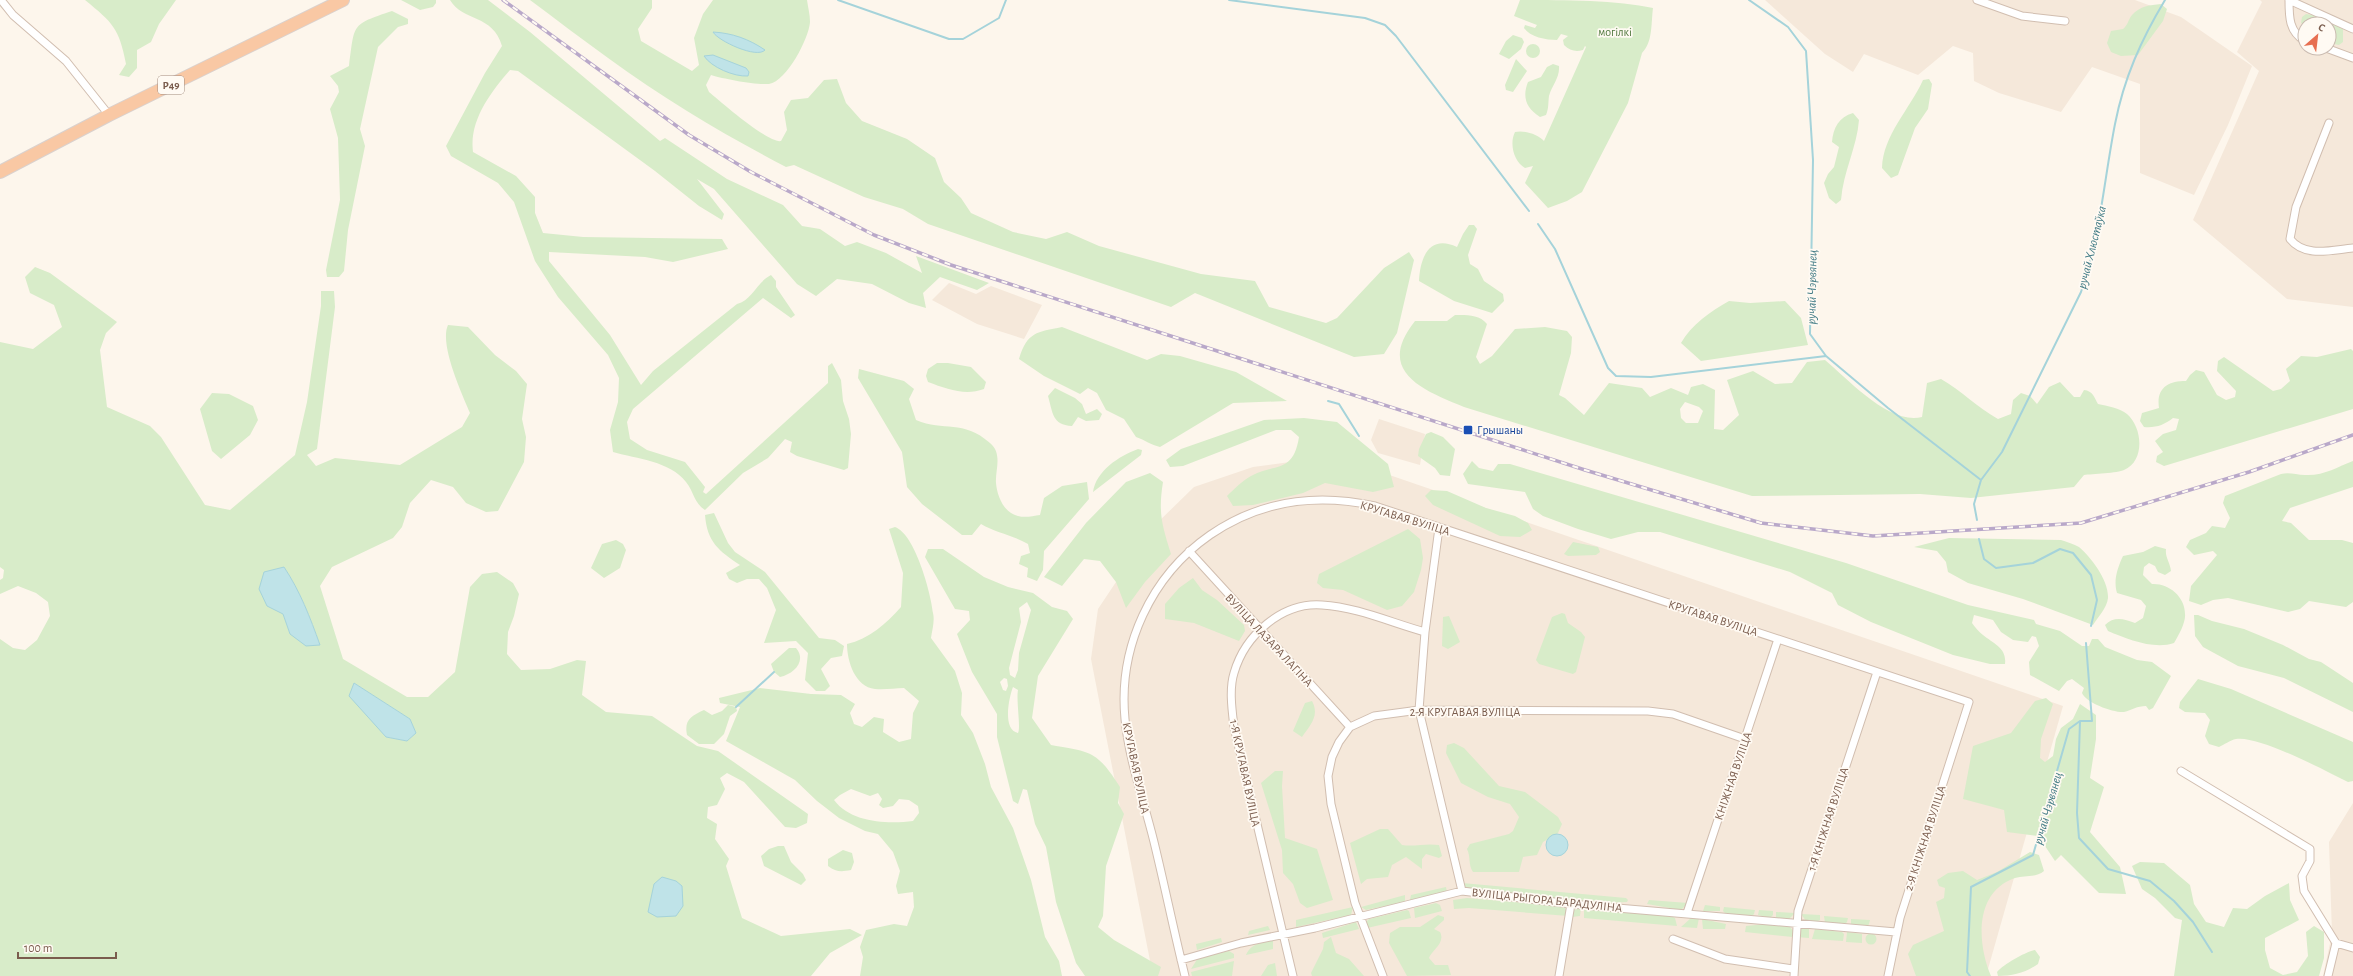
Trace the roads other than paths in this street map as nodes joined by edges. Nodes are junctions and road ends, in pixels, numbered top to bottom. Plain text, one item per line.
1 (1, 0) edge
2 (343, 0) edge
3 (1977, 0) edge
4 (2289, 0) edge
5 (2065, 21) dead end
6 (2353, 29) edge
7 (2297, 36) edge
8 (2337, 52) edge
9 (2353, 58) edge
10 (108, 115) junction
11 (2329, 123) dead end
12 (0, 172) edge
13 (2353, 248) edge
14 (1439, 528) junction
15 (1189, 551) junction
16 (1259, 630) junction
17 (1425, 632) junction
18 (1778, 639) junction
19 (1877, 672) junction
20 (1969, 702) joint
21 (1419, 710) junction
22 (1350, 727) junction
23 (1745, 739) junction
24 (2181, 772) dead end
25 (1462, 891) junction
26 (1571, 904) junction
27 (1687, 912) junction
28 (1360, 915) junction
29 (1796, 922) junction
30 (1896, 932) junction
31 (1283, 934) junction
32 (1673, 939) dead end
33 (2336, 943) junction
34 (2353, 948) edge
35 (1181, 960) junction
36 (1793, 973) edge
37 (1185, 976) edge
38 (1293, 976) edge
39 (1383, 976) edge
40 (1559, 976) edge
41 (1888, 976) edge
42 (2328, 976) edge

1 - 10 street
2 - 10 highway, Р49
3 - 5 street
4 - 6 street
4 - 7 street
8 - 9 street
10 - 12 highway, Р49
11 - 13 street
14 - 15 street, КРУГАВАЯ ВУЛІЦА
14 - 17 street
14 - 18 street, КРУГАВАЯ ВУЛІЦА
15 - 16 street, ВУЛІЦА ЛАЗАРА ЛАГІНА
15 - 35 street, КРУГАВАЯ ВУЛІЦА
16 - 17 street, 1-Я КРУГАВАЯ ВУЛІЦА
16 - 22 street, ВУЛІЦА ЛАЗАРА ЛАГІНА
16 - 31 street, 1-Я КРУГАВАЯ ВУЛІЦА
17 - 21 street
18 - 19 street, КРУГАВАЯ ВУЛІЦА
18 - 23 street, КНІЖНАЯ ВУЛІЦА
19 - 20 street, КРУГАВАЯ ВУЛІЦА
19 - 29 street, 1-Я КНІЖНАЯ ВУЛІЦА
20 - 30 street, 2-Я КНІЖНАЯ ВУЛІЦА
21 - 22 street, 2-Я КРУГАВАЯ ВУЛІЦА
21 - 23 street, 2-Я КРУГАВАЯ ВУЛІЦА
21 - 25 street
22 - 28 street
23 - 27 street, КНІЖНАЯ ВУЛІЦА
24 - 33 street
25 - 26 street, ВУЛІЦА РЫГОРА БАРАДУЛІНА
25 - 28 street, ВУЛІЦА РЫГОРА БАРАДУЛІНА
26 - 27 street, ВУЛІЦА РЫГОРА БАРАДУЛІНА
26 - 40 street
27 - 29 street, ВУЛІЦА РЫГОРА БАРАДУЛІНА
28 - 31 street, ВУЛІЦА РЫГОРА БАРАДУЛІНА
28 - 39 street
29 - 30 street, ВУЛІЦА РЫГОРА БАРАДУЛІНА
29 - 36 street, 1-Я КНІЖНАЯ ВУЛІЦА
30 - 41 street, 2-Я КНІЖНАЯ ВУЛІЦА
31 - 35 street, ВУЛІЦА РЫГОРА БАРАДУЛІНА
31 - 38 street, 1-Я КРУГАВАЯ ВУЛІЦА
32 - 36 street
33 - 34 street
33 - 42 street
35 - 37 street, КРУГАВАЯ ВУЛІЦА

